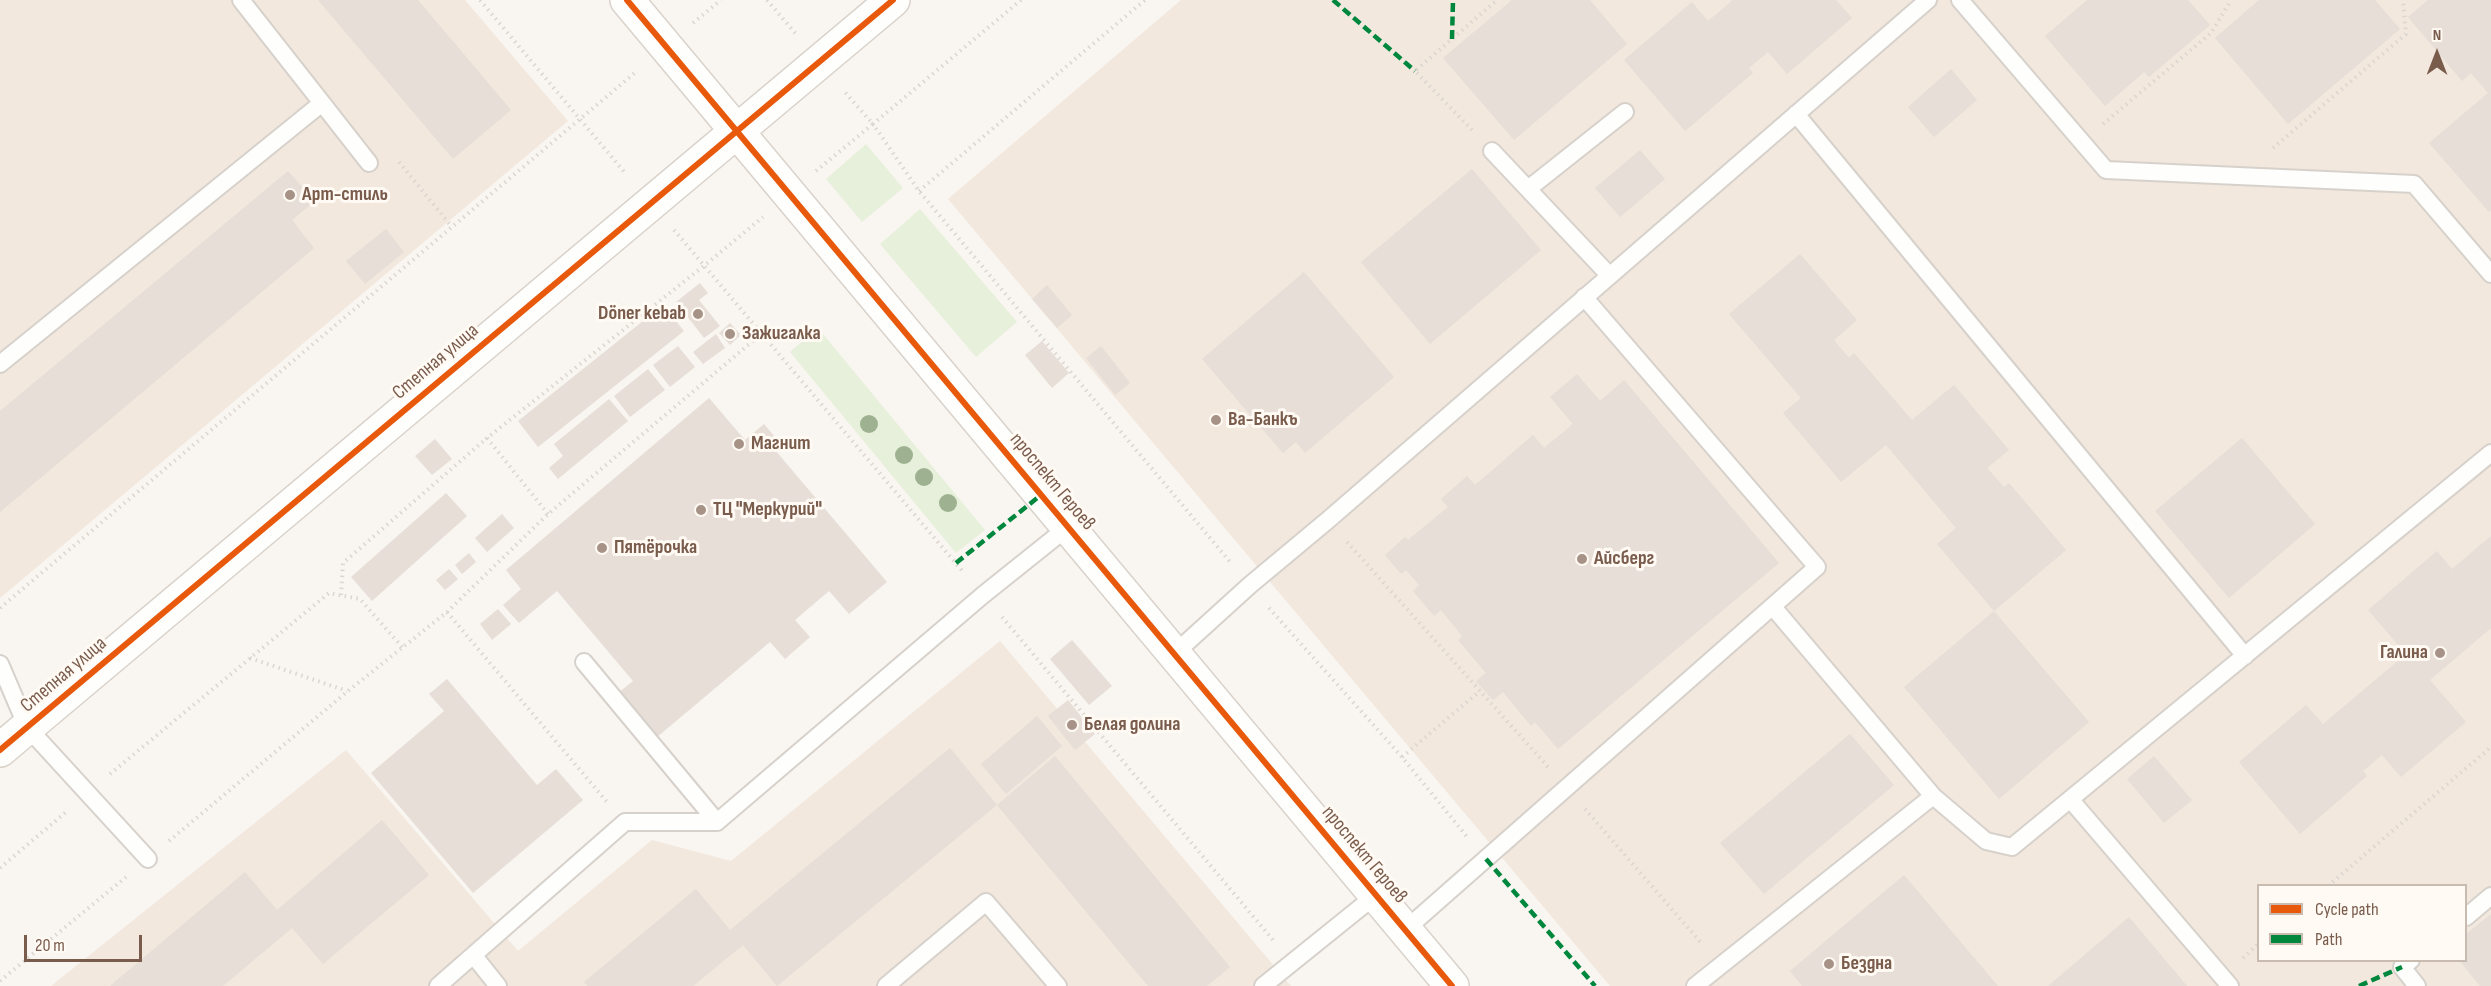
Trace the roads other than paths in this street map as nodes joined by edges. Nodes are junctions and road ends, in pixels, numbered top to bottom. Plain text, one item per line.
1 (241, 0) edge
2 (627, 0) edge
3 (893, 0) edge
4 (1928, 0) edge
5 (1960, 0) edge
6 (322, 103) junction
7 (1625, 112) dead end
8 (1796, 114) junction
9 (737, 131) junction
10 (1492, 151) road end
11 (369, 164) dead end
12 (1528, 189) junction
13 (2491, 274) edge
14 (1609, 275) junction
15 (1584, 297) junction
16 (0, 364) edge
17 (2491, 453) edge
18 (1068, 527) junction
19 (1773, 606) junction
20 (1174, 654) junction
21 (2245, 656) junction
22 (584, 662) dead end
23 (0, 664) edge
24 (27, 727) junction
25 (0, 750) edge
26 (1933, 796) junction
27 (2070, 799) junction
28 (717, 822) junction
29 (148, 859) road end
30 (1376, 895) junction
31 (2491, 896) edge
32 (2467, 916) edge
33 (1406, 930) junction
34 (474, 956) junction
35 (2408, 962) edge
36 (438, 986) edge
37 (498, 986) edge
38 (886, 986) edge
39 (1058, 986) edge
40 (1263, 986) edge
41 (1452, 986) edge
42 (1695, 986) edge
43 (2230, 986) edge
44 (2417, 986) edge

1 - 6 lane
2 - 9 street, проспект Героев
3 - 9 street, Степная улица
4 - 8 lane
5 - 13 lane
6 - 11 lane
6 - 16 lane
7 - 12 lane
8 - 14 lane
8 - 21 lane
9 - 18 street, проспект Героев
9 - 24 street, Степная улица
10 - 12 lane
12 - 14 lane
14 - 15 lane
15 - 19 lane
15 - 20 lane
17 - 21 lane
18 - 20 street, проспект Героев
18 - 28 lane
19 - 26 lane
19 - 33 lane
20 - 30 street, проспект Героев
21 - 27 lane
22 - 28 lane
23 - 24 lane
24 - 25 street, Степная улица
24 - 29 lane
26 - 27 lane
26 - 42 lane
27 - 43 lane
28 - 34 lane
30 - 33 street, проспект Героев
30 - 40 lane
31 - 32 lane
33 - 41 street, проспект Героев
34 - 36 lane
34 - 37 lane
35 - 44 lane
38 - 39 lane

